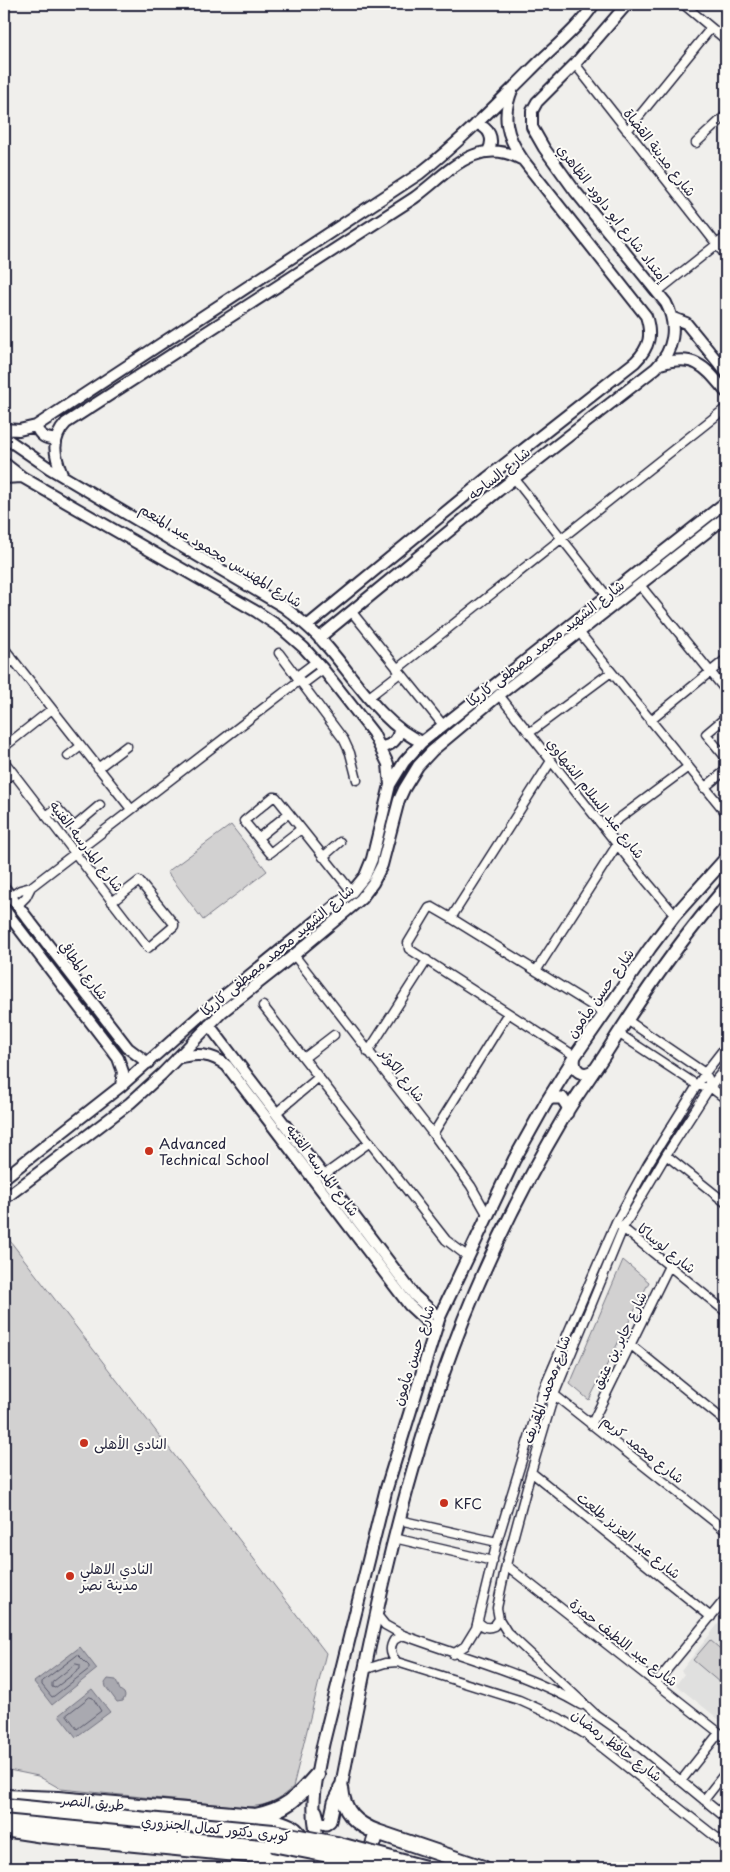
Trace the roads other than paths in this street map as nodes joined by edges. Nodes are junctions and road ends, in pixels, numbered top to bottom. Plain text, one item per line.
1 (594, 4) edge
2 (627, 4) edge
3 (683, 4) edge
4 (711, 28) junction
5 (726, 40) edge
6 (575, 64) junction
7 (513, 88) junction
8 (726, 115) edge
9 (476, 124) junction
10 (627, 131) junction
11 (696, 143) dead end
12 (488, 151) junction
13 (523, 160) junction
14 (726, 237) edge
15 (717, 244) junction
16 (726, 256) edge
17 (657, 292) junction
18 (673, 318) junction
19 (660, 364) junction
20 (726, 372) edge
21 (726, 392) edge
22 (726, 408) edge
23 (36, 426) junction
24 (4, 429) edge
25 (4, 437) edge
26 (56, 439) junction
27 (4, 463) edge
28 (62, 475) junction
29 (22, 477) junction
30 (4, 478) edge
31 (487, 478) junction
32 (514, 478) junction
33 (472, 490) junction
34 (498, 491) junction
35 (726, 502) edge
36 (482, 504) junction
37 (726, 517) edge
38 (561, 538) junction
39 (640, 585) junction
40 (606, 596) junction
41 (351, 611) junction
42 (319, 616) junction
43 (307, 626) junction
44 (330, 628) junction
45 (580, 632) junction
46 (319, 638) junction
47 (4, 648) edge
48 (279, 653) dead end
49 (726, 659) edge
50 (13, 660) junction
51 (320, 665) junction
52 (4, 668) edge
53 (398, 671) junction
54 (611, 672) junction
55 (710, 672) junction
56 (300, 680) junction
57 (726, 692) edge
58 (499, 695) junction
59 (369, 697) junction
60 (52, 709) junction
61 (726, 718) edge
62 (650, 721) junction
63 (443, 726) junction
64 (399, 730) junction
65 (529, 733) junction
66 (422, 742) junction
67 (81, 746) junction
68 (126, 746) dead end
69 (4, 747) edge
70 (381, 747) junction
71 (68, 756) dead end
72 (726, 758) edge
73 (551, 761) junction
74 (4, 762) edge
75 (688, 767) junction
76 (98, 768) junction
77 (726, 770) edge
78 (13, 773) junction
79 (4, 780) edge
80 (357, 780) dead end
81 (390, 785) junction
82 (704, 788) junction
83 (100, 805) dead end
84 (130, 809) junction
85 (289, 813) junction
86 (726, 813) edge
87 (46, 816) junction
88 (301, 829) junction
89 (605, 829) junction
90 (258, 838) junction
91 (340, 842) dead end
92 (617, 845) junction
93 (75, 853) junction
94 (323, 857) junction
95 (726, 858) edge
96 (31, 887) junction
97 (726, 887) edge
98 (4, 888) edge
99 (352, 892) junction
100 (10, 897) junction
101 (112, 902) junction
102 (17, 906) junction
103 (4, 909) edge
104 (675, 915) junction
105 (451, 918) junction
106 (294, 955) junction
107 (427, 960) junction
108 (536, 971) junction
109 (263, 1006) dead end
110 (508, 1013) junction
111 (604, 1013) junction
112 (627, 1020) junction
113 (209, 1025) junction
114 (618, 1033) junction
115 (334, 1035) dead end
116 (124, 1042) junction
117 (224, 1044) junction
118 (726, 1046) edge
119 (112, 1052) junction
120 (368, 1052) junction
121 (210, 1056) junction
122 (575, 1056) junction
123 (176, 1058) junction
124 (304, 1058) junction
125 (148, 1063) junction
126 (726, 1067) edge
127 (595, 1069) junction
128 (705, 1073) junction
129 (319, 1077) junction
130 (697, 1085) junction
131 (121, 1086) junction
132 (710, 1087) junction
133 (726, 1099) edge
134 (547, 1101) junction
135 (567, 1113) junction
136 (276, 1114) junction
137 (433, 1134) junction
138 (370, 1142) junction
139 (666, 1155) junction
140 (324, 1175) junction
141 (4, 1178) edge
142 (4, 1199) edge
143 (726, 1203) edge
144 (487, 1214) junction
145 (616, 1222) junction
146 (623, 1228) junction
147 (467, 1256) junction
148 (669, 1266) junction
149 (726, 1312) edge
150 (437, 1324) junction
151 (631, 1345) junction
152 (544, 1388) junction
153 (554, 1395) junction
154 (726, 1422) edge
155 (591, 1425) junction
156 (530, 1472) junction
157 (399, 1520) junction
158 (726, 1531) edge
159 (394, 1538) junction
160 (497, 1542) junction
161 (493, 1560) junction
162 (506, 1565) junction
163 (726, 1598) edge
164 (376, 1615) junction
165 (711, 1617) junction
166 (499, 1619) junction
167 (478, 1621) junction
168 (403, 1635) junction
169 (453, 1654) junction
170 (397, 1662) junction
171 (366, 1669) junction
172 (656, 1683) junction
173 (594, 1713) junction
174 (720, 1733) junction
175 (726, 1738) edge
176 (726, 1772) edge
177 (317, 1775) junction
178 (681, 1781) junction
179 (341, 1788) junction
180 (4, 1797) edge
181 (704, 1800) junction
182 (314, 1801) junction
183 (4, 1806) edge
184 (255, 1816) junction
185 (726, 1818) edge
186 (4, 1821) edge
187 (4, 1829) edge
188 (377, 1832) junction
189 (726, 1845) edge
190 (297, 1862) junction
191 (331, 1868) edge
192 (366, 1868) edge
193 (382, 1868) edge
194 (425, 1868) edge
195 (483, 1868) edge

1 - 7 street
2 - 6 street, إمتداد شارع ابو داوود الظاهري
3 - 4 street
4 - 5 street
4 - 10 street
6 - 10 street, شارع مدينة القضاة
6 - 17 street, إمتداد شارع ابو داوود الظاهري
7 - 9 street
7 - 13 street
8 - 11 street
9 - 12 street
9 - 23 street
10 - 15 street, شارع مدينة القضاة
12 - 13 street
12 - 26 street
13 - 31 street, شارع الساحه
14 - 15 street
15 - 16 street, شارع مدينة القضاة
15 - 17 street
17 - 18 street, إمتداد شارع ابو داوود الظاهري
18 - 19 street, شارع الساحه
18 - 20 street, إمتداد شارع ابو داوود الظاهري
19 - 21 street
19 - 32 street, شارع الساحه
22 - 38 street
23 - 24 street
23 - 26 street
25 - 28 street, شارع المهندس محمود عبد المنعم
26 - 28 street
27 - 29 street
28 - 43 street, شارع المهندس محمود عبد المنعم
29 - 30 street
29 - 51 street
31 - 33 street, شارع الساحه
31 - 34 street
32 - 34 street, شارع الساحه
32 - 38 street
33 - 36 street
33 - 42 street, شارع الساحه
34 - 36 street, شارع الساحه
35 - 40 street, شارع الشهيد محمد مصطفى كاريكا
36 - 41 street, شارع الساحه
37 - 39 street, شارع الشهيد محمد مصطفى كاريكا
38 - 40 street
38 - 53 street
39 - 45 street, شارع الشهيد محمد مصطفى كاريكا
39 - 55 street
40 - 63 street, شارع الشهيد محمد مصطفى كاريكا
41 - 44 street, شارع الساحه
41 - 53 street
42 - 43 street, شارع الساحه
42 - 44 street
43 - 46 street, شارع المهندس محمود عبد المنعم
44 - 46 street, شارع الساحه
45 - 54 street
45 - 58 street, شارع الشهيد محمد مصطفى كاريكا
46 - 59 street, شارع المهندس محمود عبد المنعم
47 - 50 street
48 - 56 street
49 - 55 street
50 - 52 street
50 - 60 street
51 - 56 street
51 - 70 street
53 - 59 street
53 - 63 street
54 - 62 street
54 - 65 street
55 - 57 street
55 - 62 street
56 - 80 street
56 - 84 street
58 - 65 street, شارع عبد السلام الشهاوي
58 - 106 street, شارع الشهيد محمد مصطفى كاريكا
59 - 64 street, شارع المهندس محمود عبد المنعم
60 - 67 street
60 - 69 street
61 - 72 street
62 - 75 street
63 - 66 street, شارع الشهيد محمد مصطفى كاريكا
64 - 66 street, شارع المهندس محمود عبد المنعم
64 - 70 street
65 - 73 street, شارع عبد السلام الشهاوي
66 - 81 street, شارع الشهيد محمد مصطفى كاريكا
67 - 71 street
67 - 76 street
68 - 76 street
70 - 81 street
73 - 89 street, شارع عبد السلام الشهاوي
73 - 105 street
74 - 78 street, شارع المدرسه الفنيه
75 - 82 street
75 - 89 street
76 - 84 street
77 - 82 street
78 - 79 street
78 - 87 street, شارع المدرسه الفنيه
81 - 99 street, شارع الشهيد محمد مصطفى كاريكا
82 - 86 street
83 - 87 street
84 - 93 street
85 - 88 street
85 - 90 street
85 - 90 street
87 - 93 street, شارع المدرسه الفنيه
88 - 90 street
88 - 94 street
89 - 92 street, شارع عبد السلام الشهاوي
91 - 94 street
92 - 104 street, شارع عبد السلام الشهاوي
92 - 108 street
93 - 96 street
93 - 101 street, شارع المدرسه الفنيه
94 - 99 street
95 - 104 main road, شارع حسن مأمون
96 - 100 street
96 - 102 street
97 - 112 main road
98 - 100 street, شارع المطافي
99 - 125 street, شارع الشهيد محمد مصطفى كاريكا
100 - 102 street, شارع المطافي
101 - 101 street, شارع المدرسه الفنيه
102 - 116 street, شارع المطافي
103 - 119 street, شارع المطافي
104 - 111 main road, شارع حسن مأمون
105 - 107 street
105 - 108 street
106 - 113 street, شارع الشهيد محمد مصطفى كاريكا
106 - 120 street, شارع الكوثر
107 - 110 street
107 - 120 street
108 - 111 street
109 - 124 street
110 - 122 street
110 - 137 street
111 - 122 main road, شارع حسن مأمون
112 - 114 main road
112 - 128 street
113 - 117 street, شارع المدرسه الفنيه
113 - 123 street, شارع الشهيد محمد مصطفى كاريكا
114 - 127 main road
114 - 130 street
115 - 124 street
116 - 119 street
116 - 125 street, شارع المطافي
117 - 121 street
117 - 136 street, شارع المدرسه الفنيه
118 - 128 street, شارع محمد المقريف
119 - 131 street, شارع المطافي
120 - 137 street, شارع الكوثر
121 - 123 street
121 - 150 street, شارع المدرسه الفنيه
122 - 127 main road
122 - 134 main road, شارع حسن مأمون
123 - 142 street, شارع الشهيد محمد مصطفى كاريكا
124 - 129 street
125 - 131 street, شارع الشهيد محمد مصطفى كاريكا
126 - 132 street, شارع محمد المقريف
127 - 135 main road
128 - 130 street, شارع محمد المقريف
128 - 132 street
129 - 136 street
129 - 138 street
130 - 132 street
130 - 145 street, شارع محمد المقريف
131 - 141 street, شارع الشهيد محمد مصطفى كاريكا
132 - 133 street
132 - 139 street, شارع محمد المقريف
134 - 135 main road
134 - 144 main road, شارع حسن مأمون
135 - 157 main road
136 - 140 street, شارع المدرسه الفنيه
137 - 144 street, شارع الكوثر
138 - 140 street
138 - 147 street
139 - 143 street
139 - 146 street, شارع محمد المقريف
140 - 150 street, شارع المدرسه الفنيه
144 - 147 main road, شارع حسن مأمون
145 - 146 street, شارع لوساكا
145 - 152 street, شارع محمد المقريف
146 - 148 street, شارع لوساكا
146 - 153 street, شارع محمد المقريف
147 - 150 main road, شارع حسن مأمون
148 - 149 street, شارع لوساكا
148 - 151 street, شارع جابر بن عتيق
150 - 177 main road, شارع حسن مأمون
151 - 154 street
151 - 155 street, شارع جابر بن عتيق
152 - 153 street, شارع محمد كريم
152 - 160 street, شارع محمد المقريف
153 - 155 street, شارع محمد كريم
153 - 156 street, شارع محمد المقريف
155 - 158 street, شارع محمد كريم
156 - 162 street, شارع محمد المقريف
156 - 165 street, شارع عبد العزيز طلعت
157 - 159 main road
157 - 160 street
159 - 161 street
159 - 164 main road
160 - 161 street, شارع محمد المقريف
161 - 167 street, شارع محمد المقريف
162 - 166 street, شارع محمد المقريف
162 - 172 street, شارع عبد اللطيف حمزة
163 - 165 street
164 - 168 street, شارع حافظ رمضان
164 - 171 main road
165 - 172 street
166 - 167 street
166 - 173 street
167 - 169 street, شارع محمد المقريف
168 - 169 street, شارع حافظ رمضان
168 - 170 street
169 - 173 street, شارع حافظ رمضان
170 - 171 street, شارع حافظ رمضان
170 - 189 street, شارع حافظ رمضان
171 - 179 main road
172 - 174 street, شارع عبد اللطيف حمزة
173 - 178 street, شارع حافظ رمضان
174 - 175 street, شارع عبد اللطيف حمزة
174 - 178 street
176 - 181 street
177 - 182 main road, شارع حسن مأمون
177 - 184 highway, طريق النصر
178 - 181 street, شارع حافظ رمضان
179 - 182 main road
179 - 188 highway
180 - 184 highway, طريق النصر
181 - 185 street, شارع حافظ رمضان
182 - 191 main road, شارع حسن مأمون
183 - 194 highway, كوبرى دكتور كمال الجنزوري, bridge
184 - 190 highway
186 - 193 highway, كوبرى دكتور كمال الجنزوري, bridge
187 - 190 highway
188 - 192 highway
188 - 195 highway
190 - 191 highway

